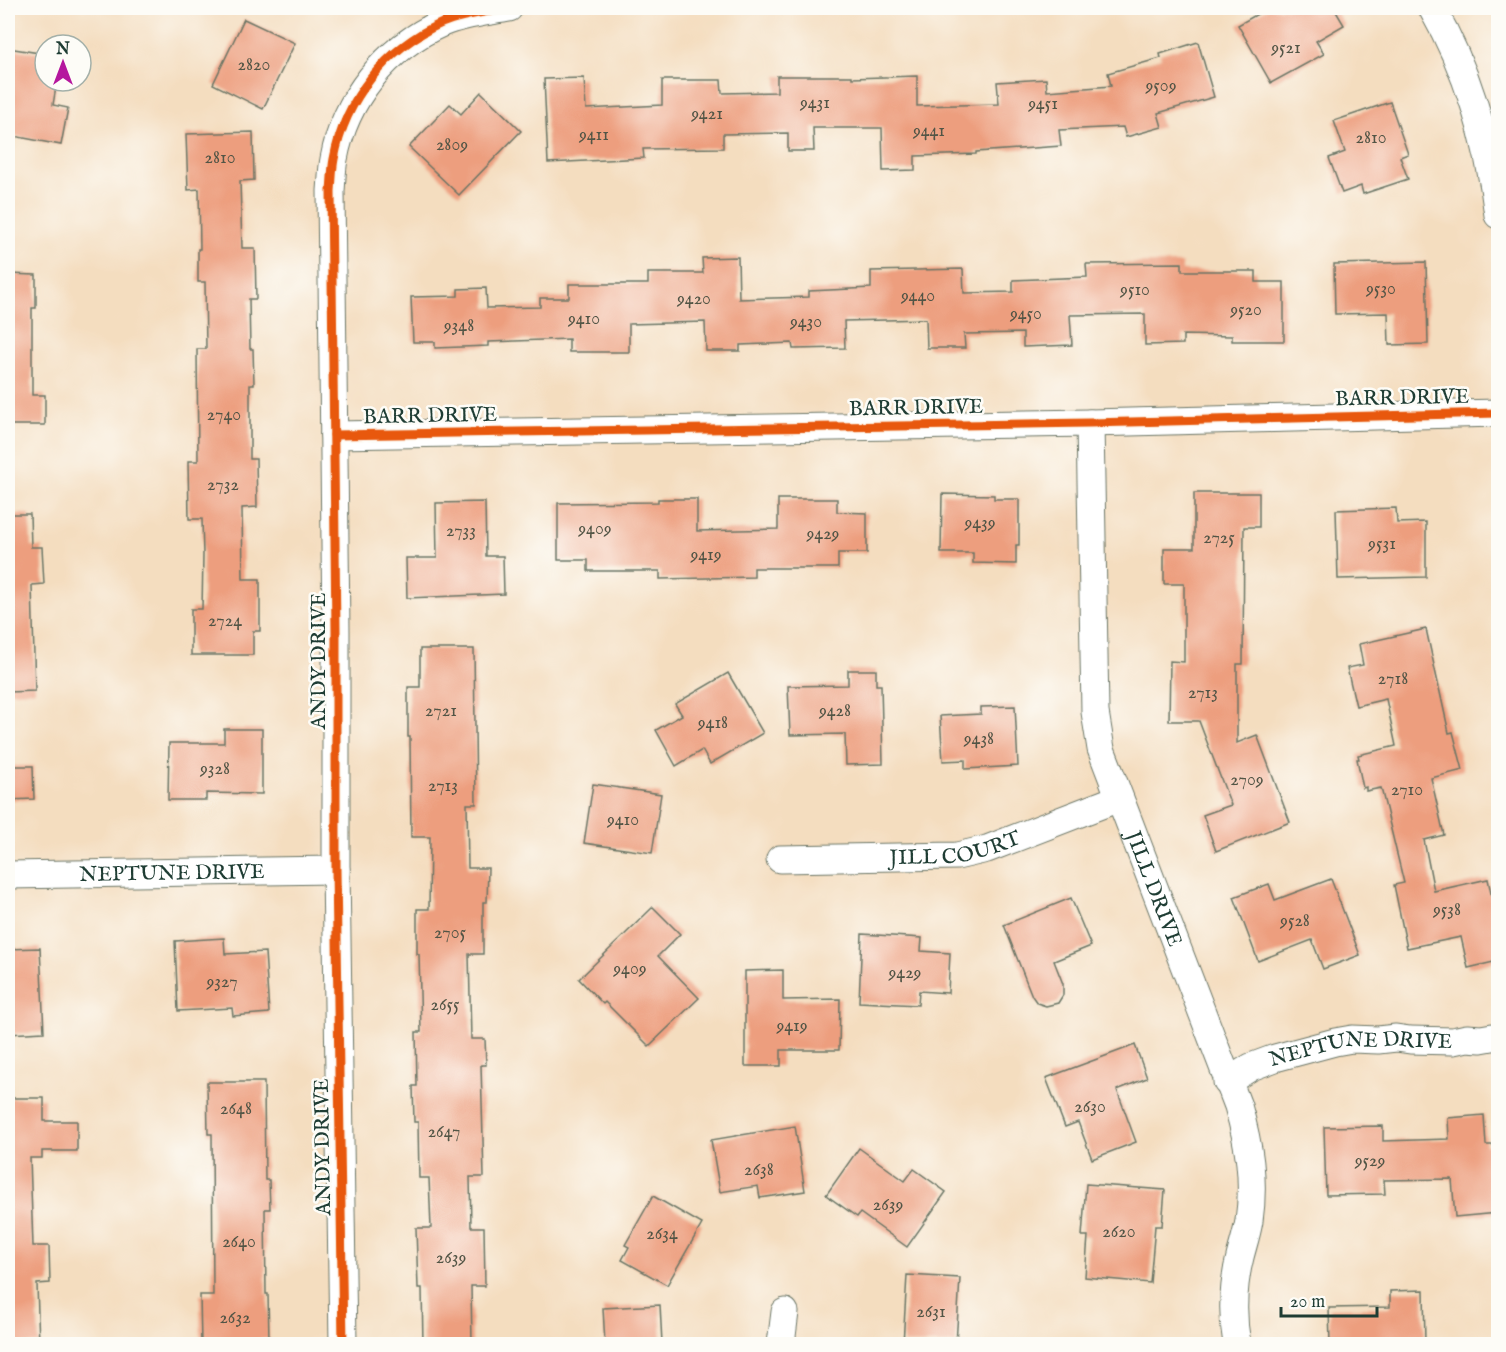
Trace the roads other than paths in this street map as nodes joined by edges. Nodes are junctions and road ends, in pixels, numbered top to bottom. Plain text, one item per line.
1 (509, 8) edge
2 (1432, 8) edge
3 (1498, 215) edge
4 (1498, 413) edge
5 (1090, 423) junction
6 (334, 435) junction
7 (1119, 798) junction
8 (780, 859) dead end
9 (336, 870) junction
10 (8, 875) edge
11 (1498, 1036) edge
12 (1227, 1082) junction
13 (785, 1312) dead end
14 (343, 1344) edge
15 (780, 1344) edge
16 (1237, 1344) edge

1 - 6 street, ANDY DRIVE
2 - 3 street
4 - 5 street, BARR DRIVE
5 - 6 street, BARR DRIVE
5 - 7 street, JILL DRIVE
6 - 9 street, ANDY DRIVE
7 - 8 street, JILL COURT
7 - 12 street, JILL DRIVE
9 - 10 street, NEPTUNE DRIVE
9 - 14 street, ANDY DRIVE
11 - 12 street, NEPTUNE DRIVE
12 - 16 street, JILL DRIVE
13 - 15 street

